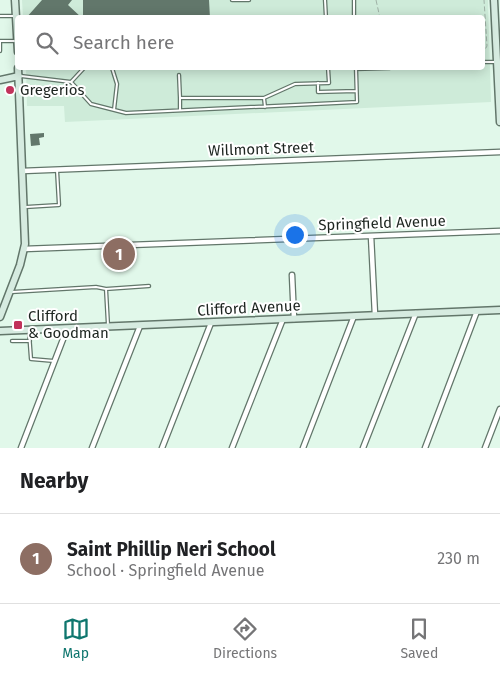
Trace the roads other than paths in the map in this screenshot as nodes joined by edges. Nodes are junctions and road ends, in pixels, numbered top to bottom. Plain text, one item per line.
1 (15, 0) edge
2 (232, 0) edge
3 (248, 0) edge
4 (326, 0) edge
5 (354, 0) edge
6 (494, 0) edge
7 (16, 15) edge
8 (326, 15) edge
9 (354, 15) edge
10 (0, 16) edge
11 (15, 16) edge
12 (0, 41) edge
13 (15, 41) edge
14 (0, 51) edge
15 (485, 62) edge
16 (499, 62) edge
17 (18, 70) edge
18 (82, 70) edge
19 (113, 70) edge
20 (328, 70) edge
21 (356, 70) edge
22 (179, 74) dead end
23 (0, 76) edge
24 (19, 76) junction
25 (0, 80) edge
26 (71, 82) junction
27 (318, 84) junction
28 (356, 91) junction
29 (180, 98) junction
30 (264, 98) junction
31 (264, 106) junction
32 (114, 110) junction
33 (180, 111) junction
34 (500, 122) edge
35 (500, 152) edge
36 (57, 170) junction
37 (22, 171) junction
38 (24, 207) junction
39 (500, 231) edge
40 (371, 236) junction
41 (24, 249) junction
42 (292, 275) dead end
43 (149, 286) dead end
44 (106, 289) junction
45 (10, 292) junction
46 (1, 310) edge
47 (500, 310) edge
48 (477, 311) junction
49 (416, 314) junction
50 (375, 315) junction
51 (354, 316) junction
52 (0, 317) edge
53 (283, 319) junction
54 (294, 319) junction
55 (211, 322) junction
56 (140, 326) junction
57 (108, 327) junction
58 (67, 329) junction
59 (29, 330) junction
60 (0, 331) edge
61 (12, 341) dead end
62 (30, 341) junction
63 (55, 361) junction
64 (500, 409) edge
65 (21, 448) edge
66 (92, 448) edge
67 (162, 448) edge
68 (232, 448) edge
69 (303, 448) edge
70 (363, 448) edge
71 (425, 448) edge
72 (485, 448) edge

1 - 7 main road
2 - 3 lane
4 - 8 lane
5 - 9 lane
6 - 16 main road
10 - 11 lane
12 - 13 lane
12 - 14 lane
15 - 16 lane
16 - 34 main road
17 - 24 main road
18 - 26 lane
19 - 32 lane
20 - 27 lane
21 - 28 lane
22 - 29 lane
23 - 25 lane
24 - 25 main road
24 - 26 lane
24 - 37 main road
26 - 32 lane
27 - 28 lane
27 - 30 lane
28 - 31 lane
29 - 30 lane
29 - 33 lane
30 - 31 lane
31 - 33 lane
32 - 33 lane
35 - 36 street, Willmont Street
36 - 37 street, Willmont Street
36 - 38 lane
37 - 38 main road
38 - 41 main road
39 - 40 street, Springfield Avenue
40 - 41 street, Springfield Avenue
40 - 50 street
41 - 45 main road
42 - 54 street
43 - 44 lane
44 - 45 lane
44 - 57 lane
45 - 46 main road
46 - 52 main road
47 - 48 main road, Clifford Avenue
48 - 49 main road, Clifford Avenue
48 - 71 street
49 - 50 main road, Clifford Avenue
49 - 70 street
50 - 51 main road, Clifford Avenue
51 - 54 main road, Clifford Avenue
51 - 69 street
53 - 54 main road, Clifford Avenue
53 - 55 main road, Clifford Avenue
53 - 68 street
55 - 56 main road, Clifford Avenue
55 - 67 street
56 - 57 main road, Clifford Avenue
56 - 66 street
57 - 58 main road, Clifford Avenue
58 - 59 main road, Clifford Avenue
58 - 63 street
59 - 60 main road, Clifford Avenue
59 - 62 lane
61 - 62 lane
62 - 63 lane
63 - 65 street
64 - 72 street

